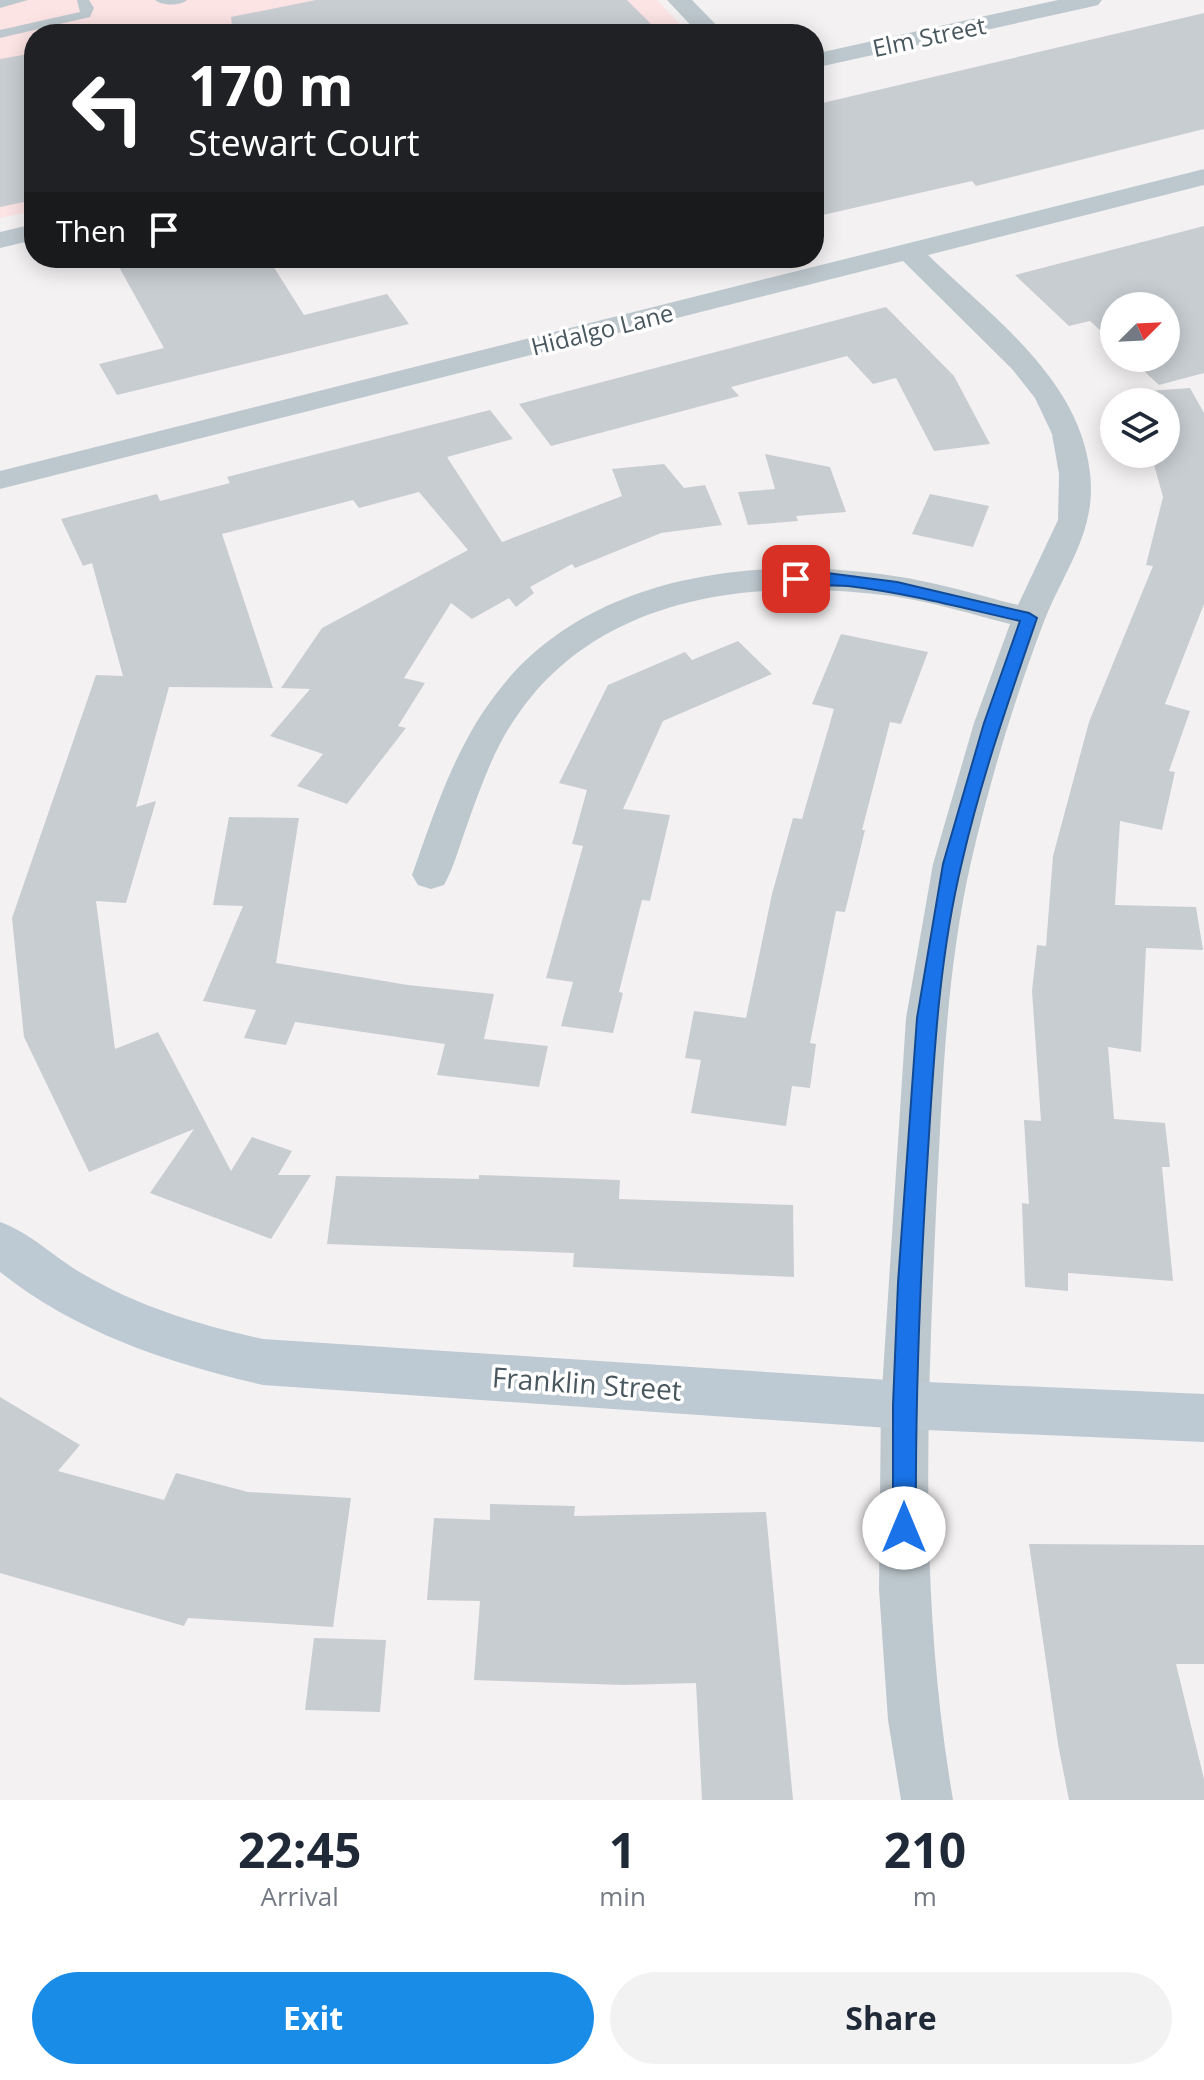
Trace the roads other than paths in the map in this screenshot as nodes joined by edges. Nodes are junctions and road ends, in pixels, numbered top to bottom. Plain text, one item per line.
1 (22, 0) edge
2 (83, 0) edge
3 (161, 0) edge
4 (181, 0) edge
5 (679, 0) edge
6 (1090, 0) edge
7 (0, 4) edge
8 (50, 24) edge
9 (703, 24) edge
10 (24, 29) edge
11 (0, 34) edge
12 (824, 59) edge
13 (1204, 177) edge
14 (24, 234) edge
15 (0, 240) edge
16 (909, 252) junction
17 (0, 480) edge
18 (1029, 618) junction
19 (431, 875) dead end
20 (0, 1243) edge
21 (904, 1405) junction
22 (1204, 1418) edge
23 (927, 1800) edge

1 - 7 lane
2 - 8 lane
3 - 4 lane
5 - 9 street
6 - 12 street, Elm Street
10 - 11 lane
13 - 16 street, Hidalgo Lane
14 - 15 street
16 - 17 street, Hidalgo Lane
16 - 18 street
18 - 19 street
18 - 21 street
20 - 21 street, Franklin Street
21 - 22 street, Franklin Street
21 - 23 street

